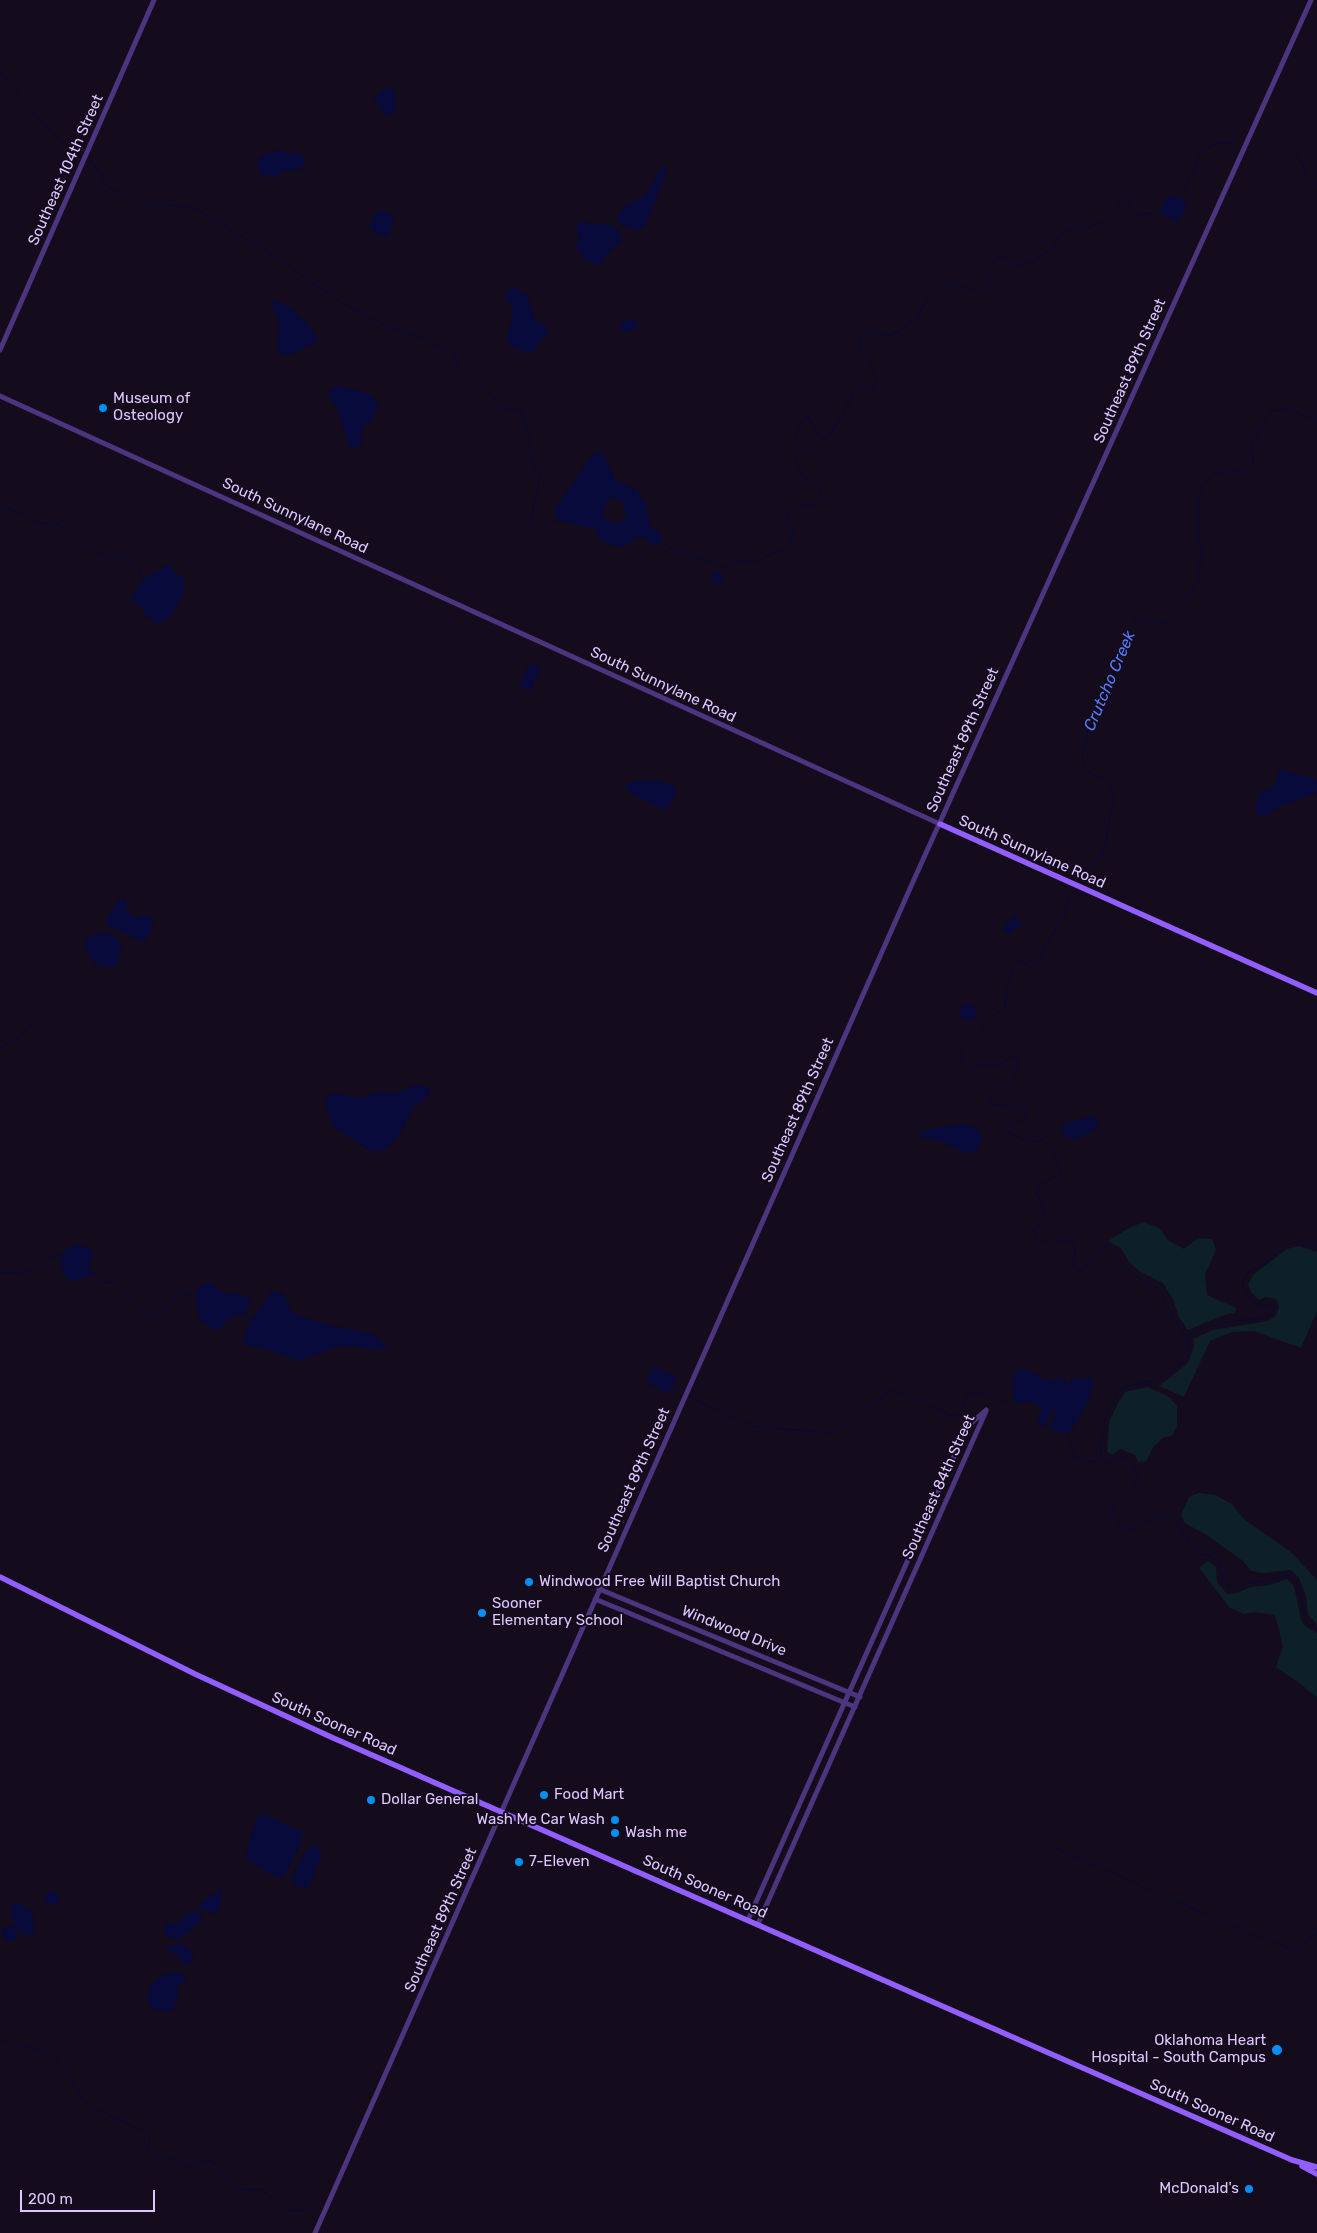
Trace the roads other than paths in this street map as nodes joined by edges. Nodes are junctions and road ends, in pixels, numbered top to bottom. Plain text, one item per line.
1 (154, 0) edge
2 (1311, 0) edge
3 (0, 350) edge
4 (0, 396) edge
5 (940, 824) junction
6 (1317, 993) edge
7 (0, 1577) edge
8 (599, 1590) junction
9 (595, 1599) junction
10 (850, 1692) junction
11 (860, 1697) junction
12 (845, 1703) junction
13 (855, 1707) junction
14 (502, 1811) junction
15 (748, 1920) junction
16 (758, 1924) junction
17 (1294, 2161) junction
18 (1317, 2168) edge
19 (1317, 2174) edge
20 (315, 2233) edge

1 - 3 street, Southeast 104th Street
2 - 5 street, Southeast 89th Street
4 - 5 street, South Sunnylane Road
5 - 6 main road, South Sunnylane Road
5 - 8 street, Southeast 89th Street
7 - 14 main road, South Sooner Road
8 - 9 street, Southeast 89th Street
8 - 10 street, Windwood Drive
9 - 12 street, Windwood Drive
9 - 14 street, Southeast 89th Street
10 - 11 street, Windwood Drive
10 - 11 street, Southeast 84th Street
10 - 12 street, Southeast 84th Street
11 - 13 street, Southeast 84th Street
12 - 13 street, Windwood Drive
12 - 15 street, Southeast 84th Street
13 - 16 street, Southeast 84th Street
14 - 15 main road, South Sooner Road
14 - 20 street, Southeast 89th Street
15 - 16 main road, South Sooner Road
16 - 17 main road, South Sooner Road
17 - 18 main road, South Sooner Road
17 - 19 main road, South Sooner Road

